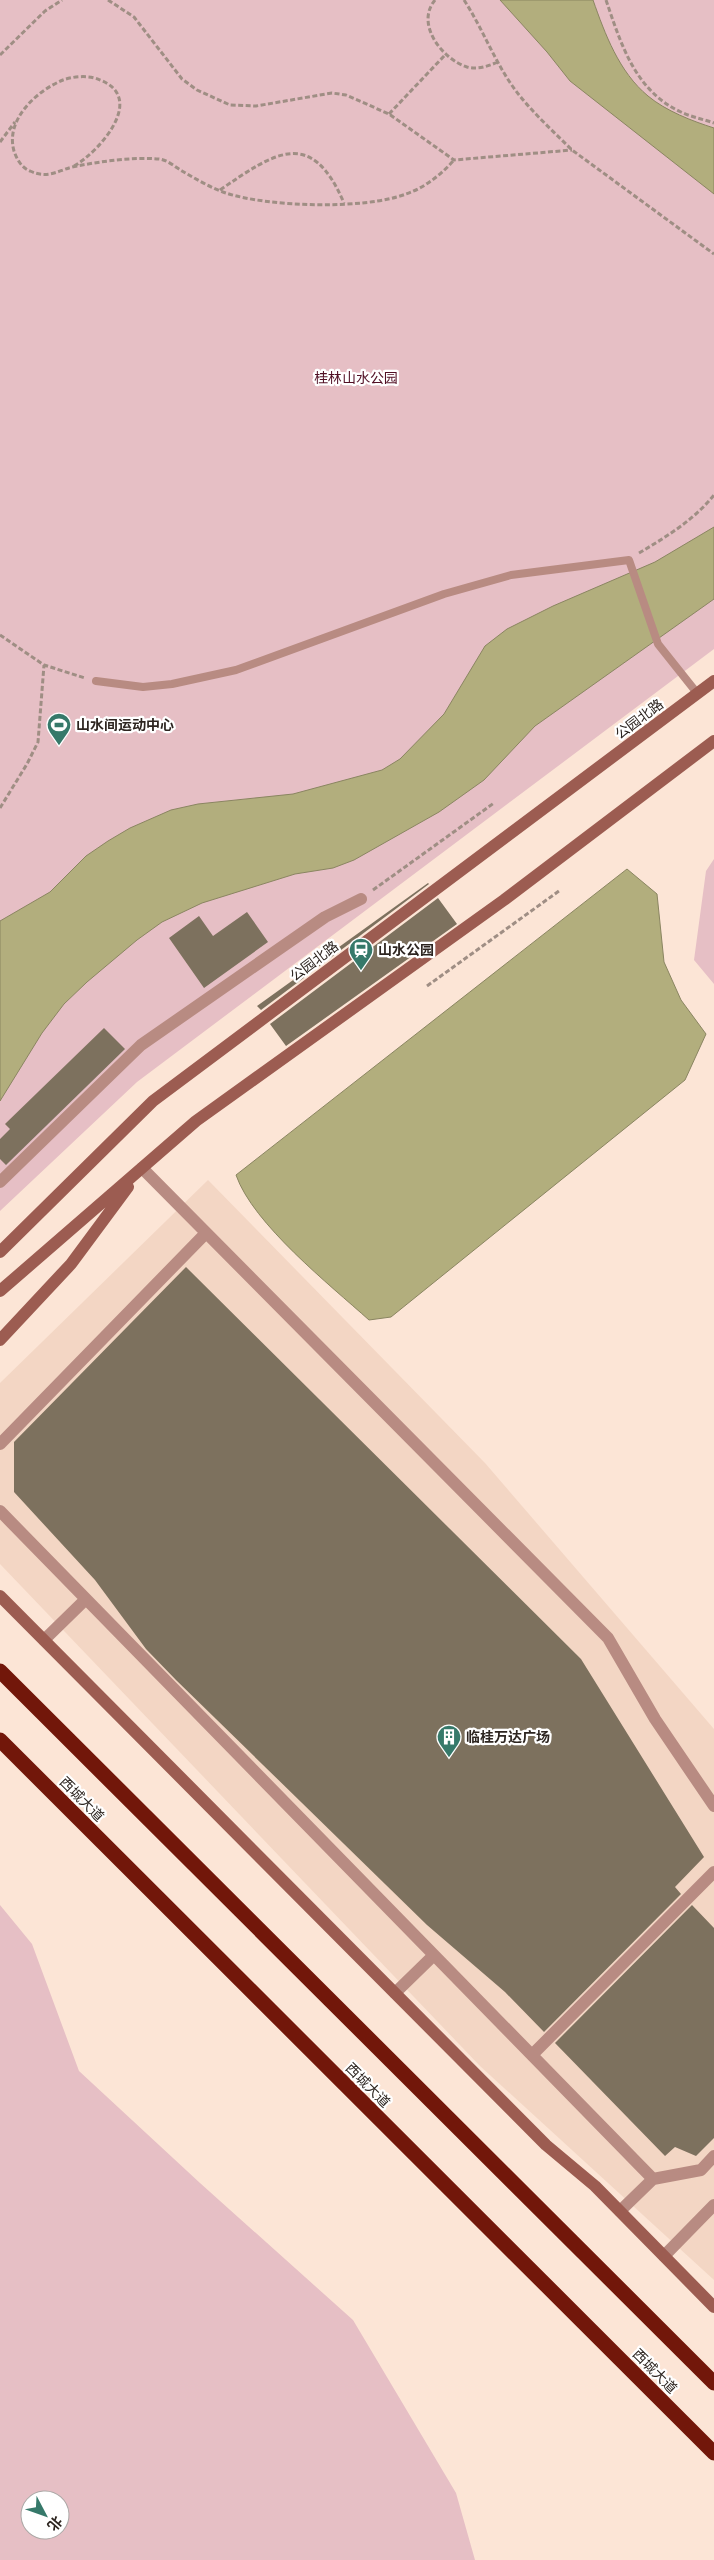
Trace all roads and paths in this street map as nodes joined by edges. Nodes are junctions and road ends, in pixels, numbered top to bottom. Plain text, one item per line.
1 (62, 0) edge
2 (108, 0) edge
3 (435, 0) edge
4 (464, 0) edge
5 (606, 0) edge
6 (0, 55) edge
7 (445, 55) junction
8 (498, 62) junction
9 (389, 114) junction
10 (17, 120) junction
11 (714, 123) edge
12 (0, 142) edge
13 (572, 150) junction
14 (454, 160) junction
15 (74, 166) junction
16 (220, 190) junction
17 (344, 203) junction
18 (714, 254) edge
19 (714, 495) edge
20 (628, 560) junction
21 (0, 635) edge
22 (44, 665) junction
23 (96, 681) joint
24 (714, 681) edge
25 (698, 693) junction
26 (714, 741) edge
27 (494, 803) dead end
28 (0, 808) edge
29 (559, 892) dead end
30 (361, 899) joint
31 (428, 986) dead end
32 (142, 1168) junction
33 (0, 1182) edge
34 (206, 1232) junction
35 (0, 1252) edge
36 (0, 1291) edge
37 (0, 1340) edge
38 (0, 1444) edge
39 (0, 1511) edge
40 (0, 1596) edge
41 (86, 1599) junction
42 (44, 1640) junction
43 (0, 1671) edge
44 (0, 1740) edge
45 (714, 1806) edge
46 (714, 1872) edge
47 (434, 1955) junction
48 (394, 1993) junction
49 (532, 2055) junction
50 (714, 2156) edge
51 (653, 2180) junction
52 (714, 2206) edge
53 (620, 2211) junction
54 (664, 2256) junction
55 (714, 2307) edge
56 (714, 2383) edge
57 (714, 2453) edge

1 - 6 path
2 - 9 path
3 - 7 path
4 - 8 path
5 - 11 path
7 - 8 path
7 - 9 path
8 - 13 path
9 - 14 path
10 - 12 path
10 - 15 path
10 - 15 path
13 - 14 path
13 - 18 path
14 - 17 path
15 - 16 path
16 - 17 path
16 - 17 path
19 - 20 path
20 - 23 lane
20 - 25 lane
21 - 22 path
22 - 23 path
22 - 28 path
24 - 25 main road, 公园北路
25 - 35 main road, 公园北路
26 - 32 main road
27 - 30 path
29 - 31 path
30 - 33 street
32 - 34 street
32 - 36 main road
32 - 37 main road
34 - 38 street
34 - 45 street
39 - 41 street
40 - 42 main road
41 - 42 street
41 - 47 street
42 - 48 main road
43 - 56 highway
44 - 57 highway, 西城大道
46 - 49 street
47 - 48 street
47 - 49 street
48 - 53 main road
49 - 51 street
50 - 51 street
51 - 53 street
52 - 54 street
53 - 54 main road
54 - 55 main road

